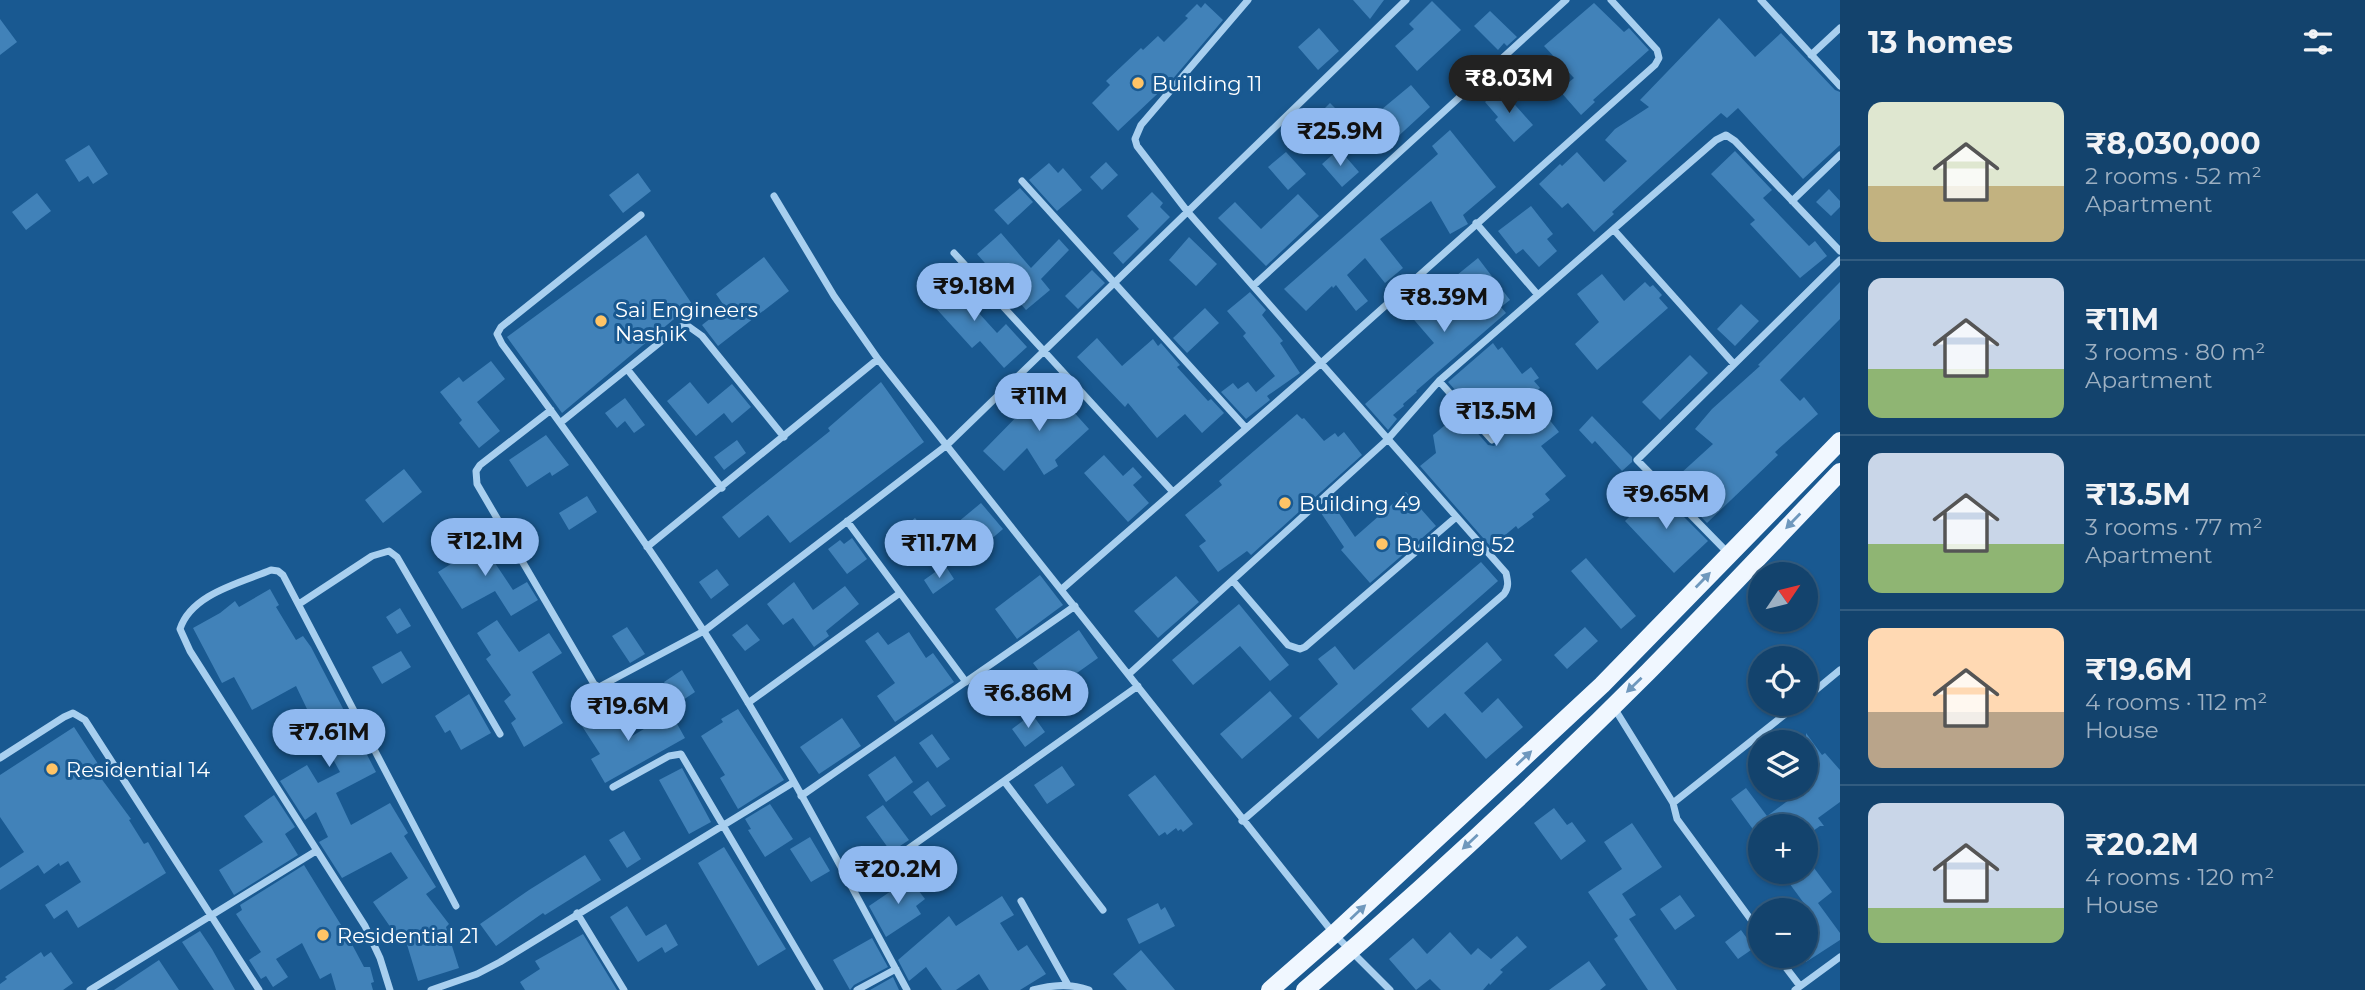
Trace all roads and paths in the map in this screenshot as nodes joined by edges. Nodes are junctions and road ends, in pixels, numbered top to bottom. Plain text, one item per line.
1 (1248, 0) edge
2 (1406, 0) edge
3 (1566, 0) edge
4 (1611, 0) edge
5 (1761, 0) edge
6 (1840, 28) edge
7 (1811, 55) junction
8 (1840, 86) edge
9 (1840, 155) edge
10 (1022, 181) dead end
11 (774, 196) dead end
12 (1792, 201) junction
13 (1186, 211) junction
14 (641, 215) dead end
15 (1476, 223) junction
16 (1614, 230) junction
17 (1840, 251) edge
18 (954, 253) dead end
19 (1840, 260) edge
20 (1114, 282) junction
21 (1252, 286) junction
22 (1538, 295) junction
23 (1043, 351) junction
24 (878, 359) junction
25 (1320, 364) junction
26 (1734, 364) junction
27 (626, 369) junction
28 (1438, 381) junction
29 (551, 410) junction
30 (560, 423) junction
31 (1246, 428) junction
32 (784, 437) junction
33 (1387, 440) junction
34 (1492, 440) dead end
35 (1840, 441) edge
36 (947, 445) junction
37 (1840, 472) edge
38 (722, 488) junction
39 (1173, 492) junction
40 (1455, 518) junction
41 (847, 521) junction
42 (647, 547) junction
43 (1729, 554) junction
44 (1233, 581) junction
45 (1062, 589) junction
46 (900, 593) junction
47 (299, 604) junction
48 (1680, 605) junction
49 (1075, 606) junction
50 (1697, 620) junction
51 (704, 631) junction
52 (1840, 670) edge
53 (1129, 674) junction
54 (966, 682) junction
55 (1138, 686) junction
56 (1818, 688) edge
57 (748, 703) junction
58 (1613, 706) junction
59 (1783, 716) edge
60 (500, 734) dead end
61 (0, 758) edge
62 (1004, 781) junction
63 (794, 782) junction
64 (613, 787) dead end
65 (801, 796) junction
66 (1673, 803) junction
67 (1242, 821) junction
68 (723, 825) junction
69 (316, 851) junction
70 (853, 887) junction
71 (1021, 901) dead end
72 (456, 906) dead end
73 (1103, 910) dead end
74 (211, 913) junction
75 (577, 913) junction
76 (1748, 916) edge
77 (1334, 934) junction
78 (1350, 951) junction
79 (1839, 960) edge
80 (1784, 968) edge
81 (896, 969) junction
82 (1068, 985) junction
83 (1797, 988) edge
84 (90, 990) edge
85 (259, 990) edge
86 (390, 990) edge
87 (430, 990) edge
88 (624, 990) edge
89 (820, 990) edge
90 (857, 990) edge
91 (907, 990) edge
92 (1033, 990) edge
93 (1089, 990) edge
94 (1270, 990) edge
95 (1305, 990) edge
96 (1390, 990) edge

1 - 13 street
2 - 13 street
3 - 21 street
4 - 15 street
5 - 7 street
6 - 7 street
7 - 8 street
9 - 12 street
10 - 20 street
11 - 24 street
12 - 16 street
12 - 17 street
13 - 20 street
13 - 21 street
14 - 29 street
15 - 22 street
15 - 25 street
16 - 22 street
16 - 26 street
18 - 23 street
19 - 26 street
20 - 23 street
20 - 31 street
21 - 25 street
22 - 28 street
23 - 36 street
23 - 39 street
24 - 32 street
24 - 36 street
25 - 31 street
25 - 33 street
26 - 43 street
27 - 30 street
27 - 32 street
27 - 38 street
28 - 33 street
28 - 34 street
29 - 30 street
29 - 51 street
30 - 42 street
31 - 39 street
32 - 38 street
33 - 40 street
33 - 44 street
35 - 43 main road
36 - 41 street
36 - 45 street
37 -> 50 main road
38 - 42 street
39 - 45 street
40 - 44 street
40 - 67 street
41 - 46 street
41 - 51 street
42 - 51 street
48 -> 43 main road
44 - 53 street
45 - 49 street
46 - 54 street
46 - 57 street
47 - 60 street
47 - 69 street
47 - 72 street
48 - 50 main road
77 -> 48 main road
49 - 53 street
49 - 54 street
50 -> 58 main road
51 - 57 street
52 - 56 street
53 - 55 street
54 - 65 street
55 - 62 street
55 - 67 street
57 - 63 street
58 - 66 street
58 -> 78 main road
59 - 66 street
61 - 74 street
62 - 70 street
62 - 73 street
63 - 65 street
63 - 68 street
64 - 68 street
65 - 70 street
66 - 76 street
67 - 77 street
68 - 75 street
68 - 89 street
69 - 74 street
69 - 86 street
70 - 81 street
71 - 82 street
74 - 84 street
74 - 85 street
75 - 87 street
75 - 88 street
77 - 78 street
77 - 94 main road
78 - 95 main road
78 - 96 street
79 - 83 street
80 - 83 street
81 - 90 street
81 - 91 street
82 - 92 street
82 - 93 street

